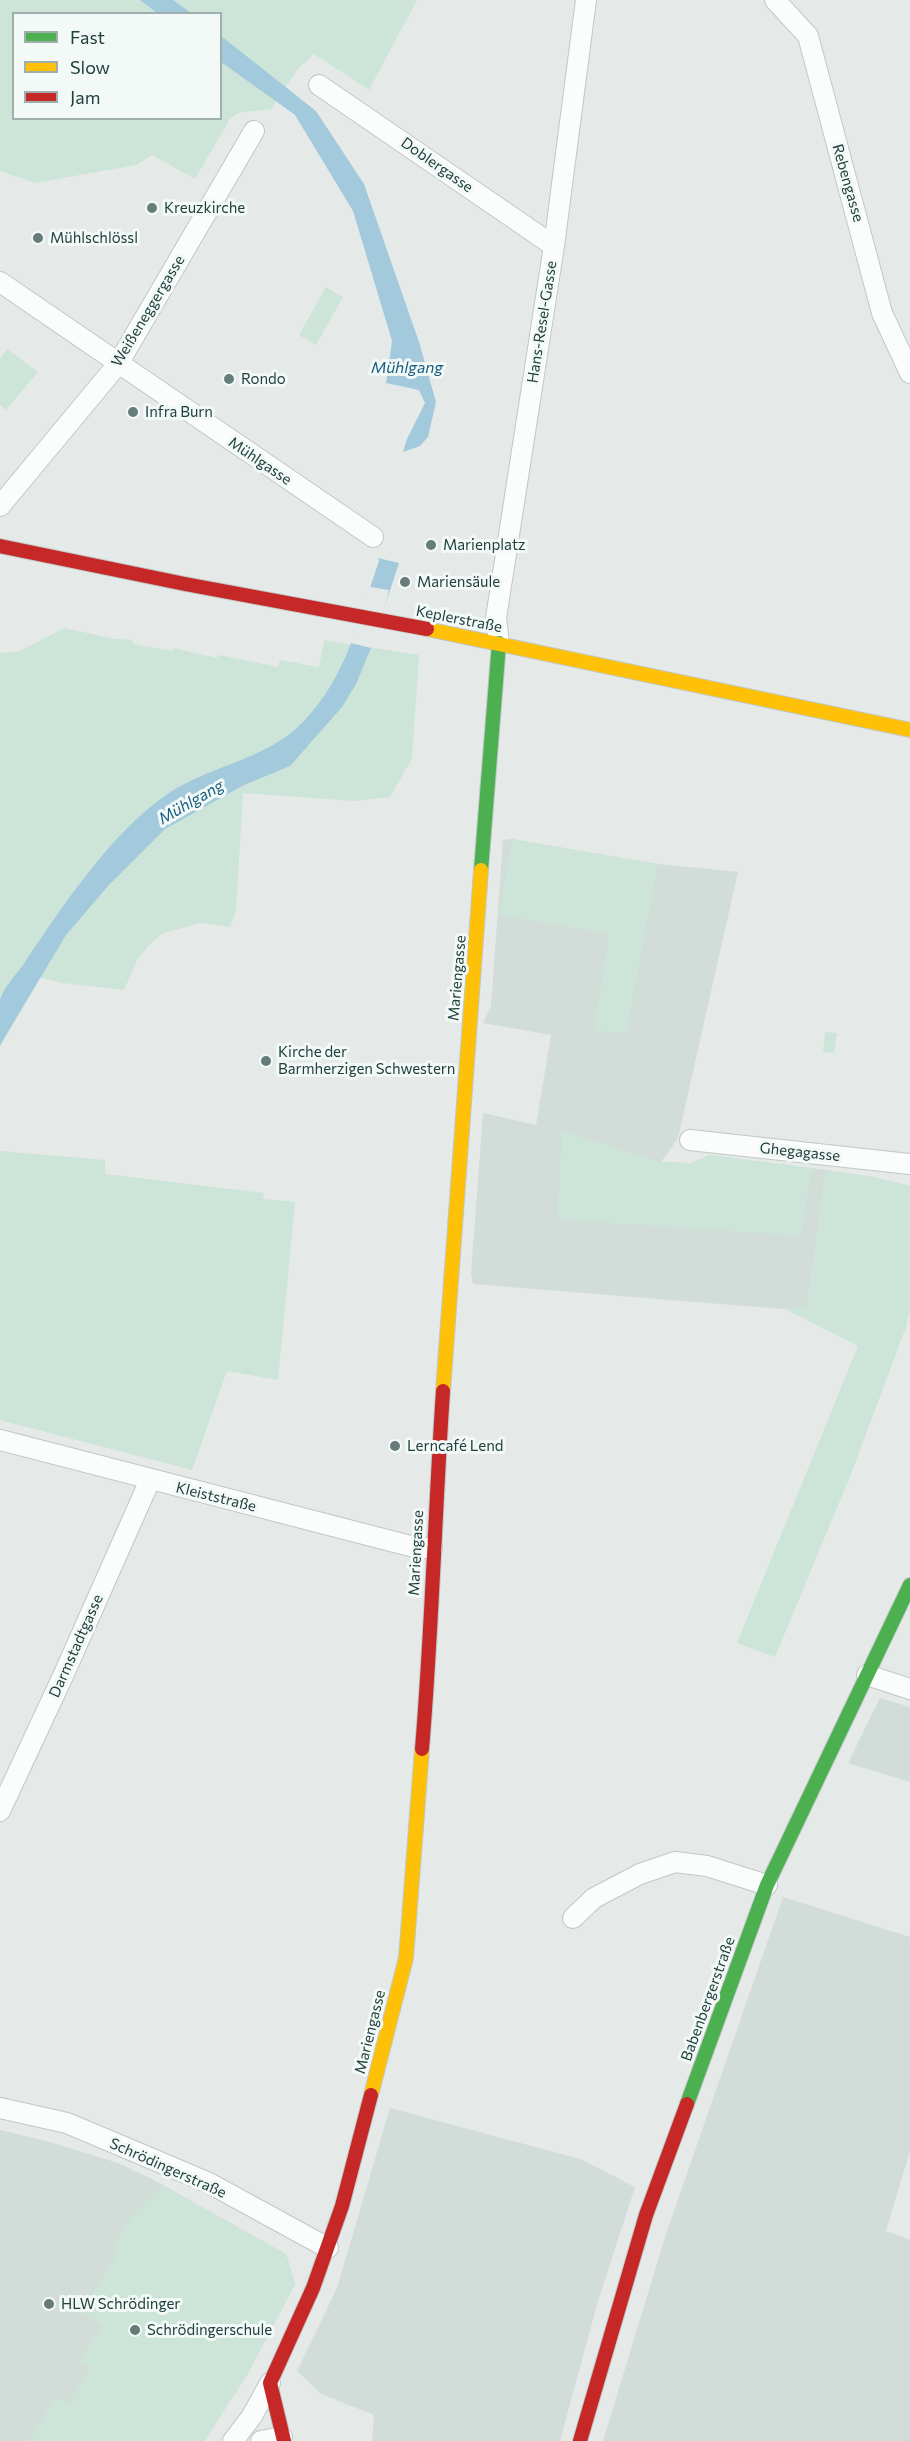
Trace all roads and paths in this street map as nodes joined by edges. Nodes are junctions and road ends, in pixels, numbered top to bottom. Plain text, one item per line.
1 (586, 0) edge
2 (775, 0) edge
3 (319, 85) dead end
4 (254, 131) dead end
5 (554, 246) junction
6 (0, 282) edge
7 (118, 364) junction
8 (910, 374) edge
9 (0, 506) edge
10 (373, 537) dead end
11 (0, 546) edge
12 (499, 643) junction
13 (910, 730) edge
14 (690, 1140) dead end
15 (910, 1164) edge
16 (0, 1440) edge
17 (150, 1480) junction
18 (432, 1548) junction
19 (910, 1585) edge
20 (867, 1675) junction
21 (910, 1689) edge
22 (0, 1811) edge
23 (767, 1885) junction
24 (573, 1918) dead end
25 (0, 2108) edge
26 (328, 2248) junction
27 (270, 2383) junction
28 (283, 2439) edge
29 (233, 2441) edge
30 (261, 2441) edge
31 (580, 2441) edge

1 - 5 street, Hans-Resel-Gasse
2 - 8 street, Rebengasse
3 - 5 street, Doblergasse
4 - 7 street, Weißeneggergasse
5 - 12 street, Hans-Resel-Gasse
6 - 7 street, Mühlgasse
7 - 9 street, Weißeneggergasse
7 - 10 street, Mühlgasse
11 - 12 street, Keplerstraße
12 - 13 street, Keplerstraße
12 - 18 street, Mariengasse
14 - 15 street, Ghegagasse
16 - 17 street, Kleiststraße
17 - 18 street, Kleiststraße
17 - 22 street, Darmstadtgasse
18 - 26 street, Mariengasse
19 - 20 street, Babenbergerstraße
20 - 21 street
20 - 23 street, Babenbergerstraße
23 - 24 street
23 - 31 street, Babenbergerstraße
25 - 26 street, Schrödingerstraße
26 - 27 street, Mariengasse
27 - 28 street
27 - 29 street
28 - 30 street

